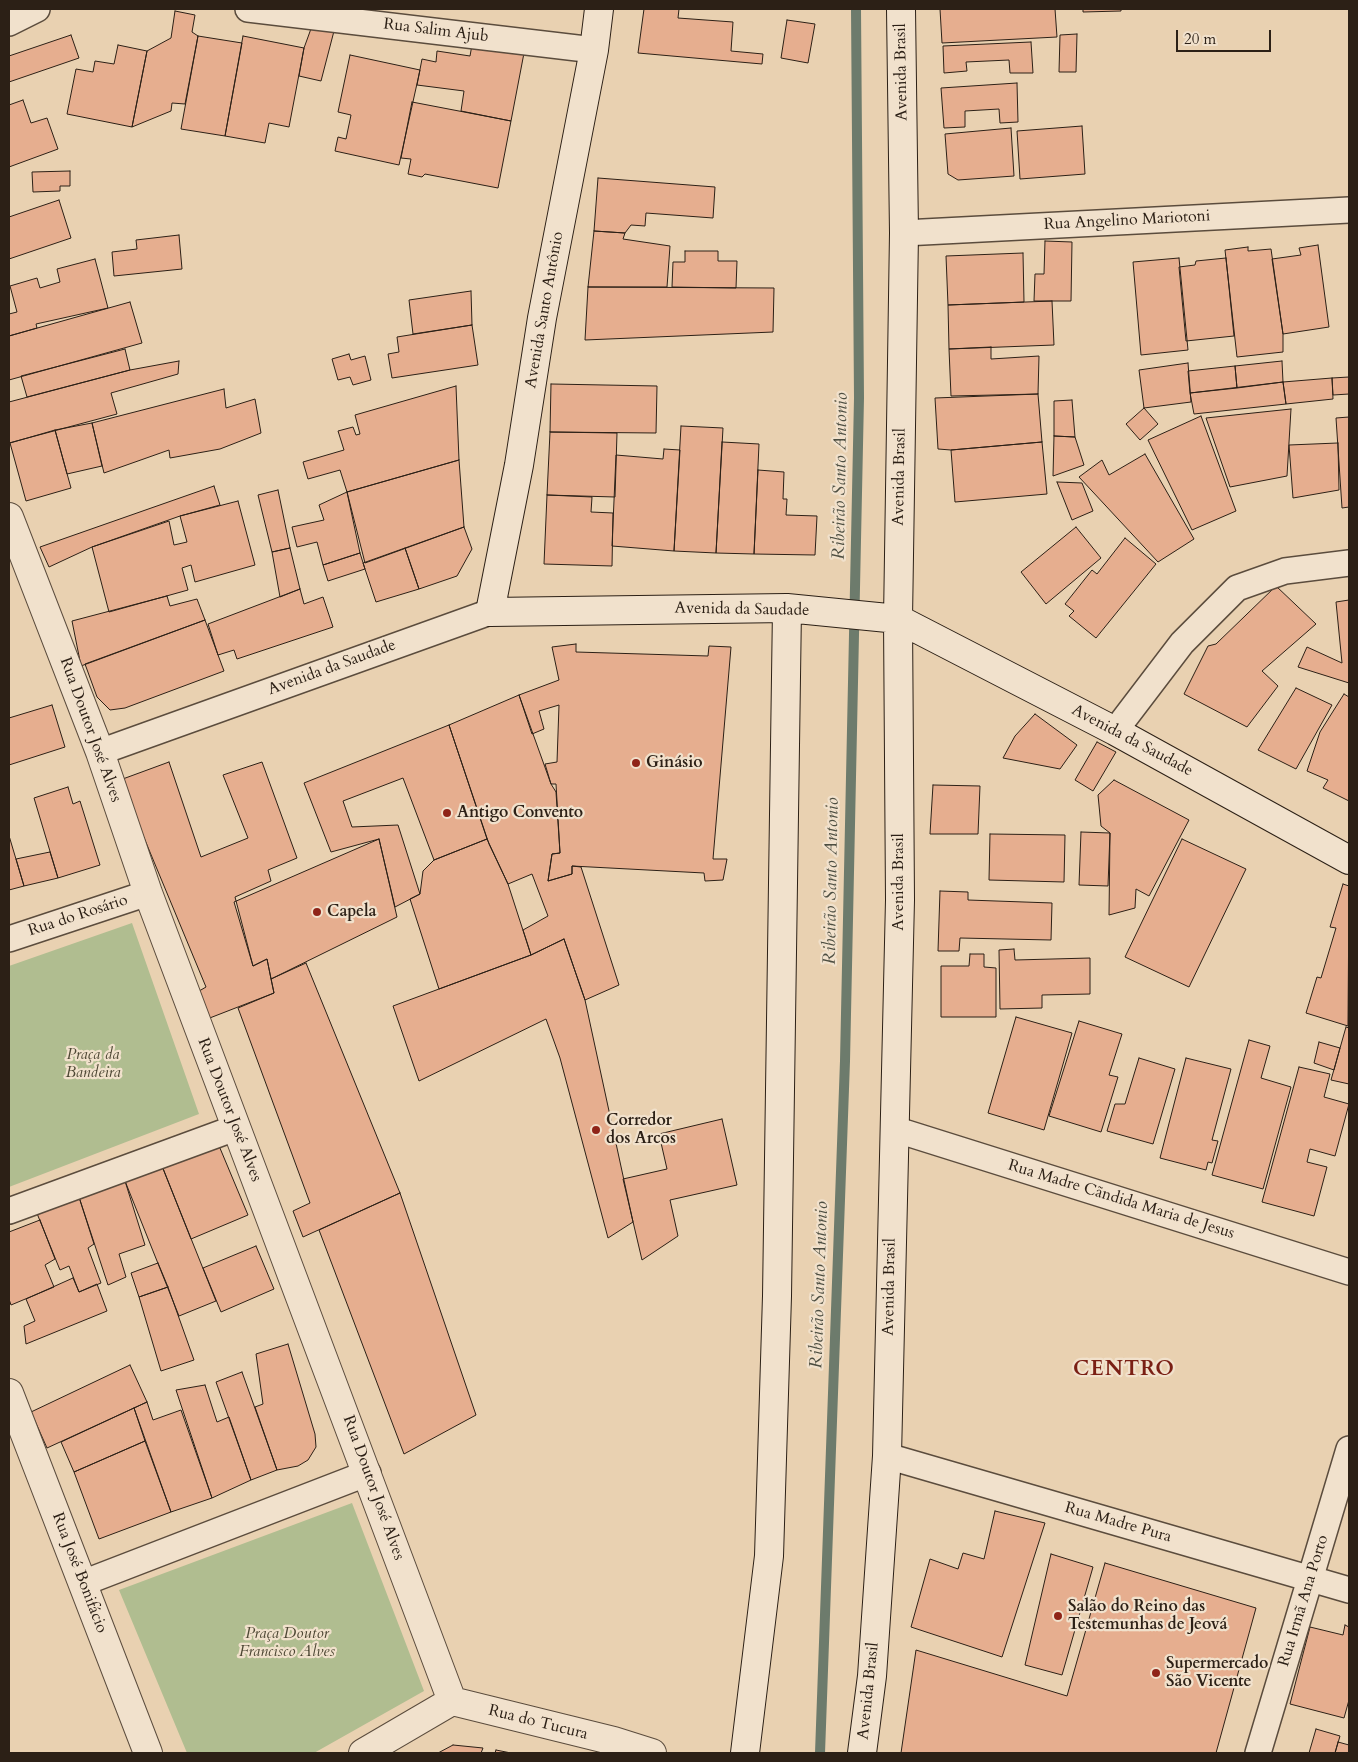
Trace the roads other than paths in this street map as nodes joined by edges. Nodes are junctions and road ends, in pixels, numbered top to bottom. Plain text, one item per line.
1 (37, 9) edge
2 (248, 9) edge
3 (599, 9) edge
4 (901, 9) edge
5 (9, 23) edge
6 (594, 50) junction
7 (1349, 210) edge
8 (904, 233) junction
9 (9, 517) edge
10 (1349, 563) edge
11 (787, 608) junction
12 (490, 612) junction
13 (898, 619) junction
14 (1115, 731) junction
15 (100, 752) junction
16 (1349, 860) edge
17 (148, 893) junction
18 (9, 939) edge
19 (235, 1128) junction
20 (894, 1129) junction
21 (9, 1211) edge
22 (1349, 1272) edge
23 (9, 1393) edge
24 (1349, 1449) edge
25 (887, 1456) junction
26 (368, 1473) junction
27 (1311, 1578) junction
28 (83, 1583) junction
29 (1349, 1590) edge
30 (452, 1701) junction
31 (148, 1753) edge
32 (363, 1753) edge
33 (652, 1753) edge
34 (745, 1753) edge
35 (862, 1753) edge
36 (1258, 1753) edge

1 - 5 street
2 - 6 street, Rua Salim Ajub
3 - 6 main road, Avenida Santo Antônio
4 - 8 main road, Avenida Brasil
6 - 12 main road, Avenida Santo Antônio
7 - 8 street, Rua Angelino Mariotoni
8 - 13 main road, Avenida Brasil
9 - 15 main road, Rua Doutor José Alves
10 - 14 street
11 - 12 main road, Avenida da Saudade
11 - 13 main road, Avenida da Saudade
11 - 34 main road
12 - 15 street, Avenida da Saudade
13 - 14 main road, Avenida da Saudade
13 - 20 main road, Avenida Brasil
14 - 16 main road, Avenida da Saudade
15 - 17 main road, Rua Doutor José Alves
17 - 18 street, Rua do Rosário
17 - 19 main road, Rua Doutor José Alves
19 - 21 street
19 - 26 main road, Rua Doutor José Alves
20 - 22 street, Rua Madre Cãndida Maria de Jesus
20 - 25 main road, Avenida Brasil
23 - 28 main road, Rua José Bonifácio
24 - 27 street, Rua Irmã Ana Porto
25 - 27 street, Rua Madre Pura
25 - 35 main road, Avenida Brasil
26 - 28 street
26 - 30 main road, Rua Doutor José Alves
27 - 29 street, Rua Madre Pura
27 - 36 street, Rua Irmã Ana Porto
28 - 31 main road, Rua José Bonifácio
30 - 32 main road
30 - 33 main road, Rua do Tucura

